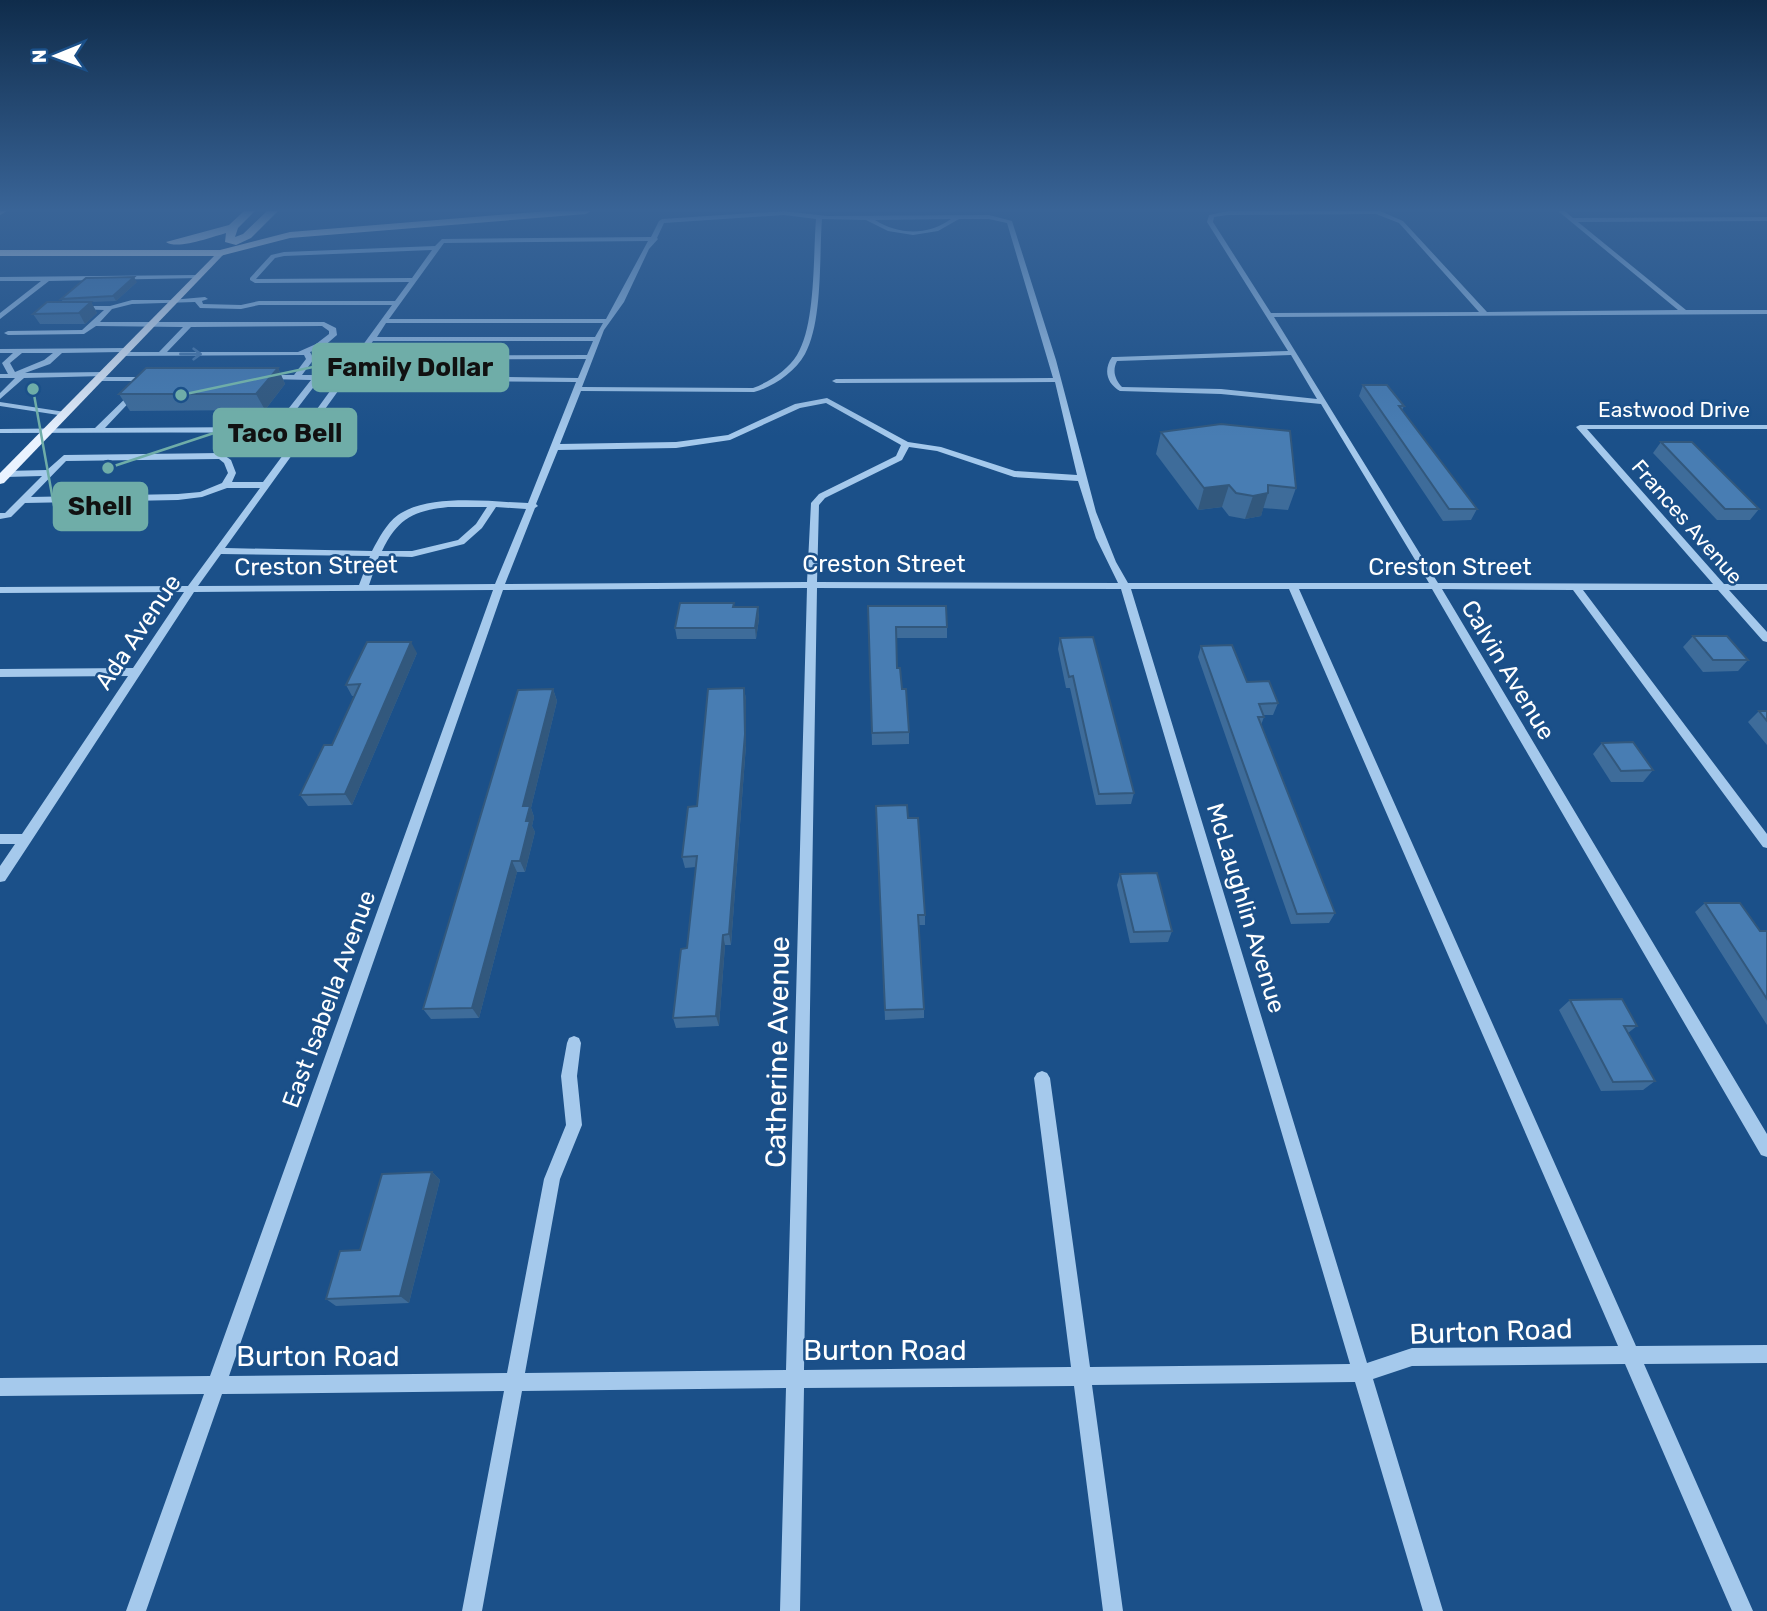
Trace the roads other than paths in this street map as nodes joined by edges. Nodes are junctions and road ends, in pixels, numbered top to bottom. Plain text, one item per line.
1 (38, 286) edge
2 (188, 286) edge
3 (409, 286) edge
4 (628, 286) edge
5 (813, 286) edge
6 (1029, 286) edge
7 (1251, 286) edge
8 (1460, 286) edge
9 (1653, 286) edge
10 (173, 302) junction
11 (397, 303) junction
12 (110, 308) junction
13 (63, 309) edge
14 (1684, 312) junction
15 (1767, 312) edge
16 (1485, 314) junction
17 (1269, 315) junction
18 (0, 317) edge
19 (384, 321) junction
20 (609, 321) junction
21 (94, 324) junction
22 (151, 325) junction
23 (189, 325) junction
24 (8, 333) dead end
25 (66, 333) junction
26 (370, 339) junction
27 (597, 339) junction
28 (0, 351) edge
29 (20, 351) junction
30 (48, 351) junction
31 (60, 351) junction
32 (125, 352) junction
33 (306, 352) junction
34 (161, 354) junction
35 (1293, 354) junction
36 (590, 357) junction
37 (356, 358) junction
38 (13, 375) junction
39 (23, 375) junction
40 (0, 376) edge
41 (102, 376) junction
42 (296, 377) junction
43 (317, 377) junction
44 (343, 377) junction
45 (256, 378) edge
46 (148, 379) junction
47 (161, 379) edge
48 (582, 380) junction
49 (1058, 380) junction
50 (836, 381) dead end
51 (578, 389) junction
52 (0, 397) edge
53 (1321, 402) junction
54 (0, 404) edge
55 (65, 414) junction
56 (1767, 427) edge
57 (1580, 428) joint
58 (276, 429) junction
59 (305, 429) junction
60 (49, 430) junction
61 (98, 430) junction
62 (0, 432) edge
63 (906, 444) junction
64 (557, 447) junction
65 (48, 473) junction
66 (2, 478) edge
67 (1080, 478) junction
68 (226, 485) junction
69 (265, 485) junction
70 (822, 496) joint
71 (23, 500) junction
72 (492, 506) junction
73 (533, 506) junction
74 (0, 516) edge
75 (218, 551) junction
76 (377, 552) junction
77 (500, 585) junction
78 (813, 585) junction
79 (1125, 586) junction
80 (363, 587) junction
81 (1293, 587) junction
82 (1577, 587) junction
83 (1720, 587) junction
84 (1767, 587) edge
85 (1435, 588) junction
86 (191, 589) junction
87 (0, 590) edge
88 (1767, 639) edge
89 (136, 672) junction
90 (0, 673) edge
91 (0, 839) edge
92 (26, 839) junction
93 (1767, 843) edge
94 (0, 877) edge
95 (574, 1043) dead end
96 (1042, 1077) dead end
97 (1767, 1149) edge
98 (1767, 1354) edge
99 (1629, 1356) junction
100 (1364, 1373) junction
101 (1082, 1376) junction
102 (797, 1378) junction
103 (515, 1382) junction
104 (216, 1385) junction
105 (0, 1387) edge
106 (136, 1611) edge
107 (472, 1611) edge
108 (790, 1611) edge
109 (1113, 1611) edge
110 (1433, 1611) edge
111 (1743, 1611) edge

1 - 18 street
2 - 10 main road
3 - 11 street, Ada Avenue
4 - 20 street, East Isabella Avenue
5 - 51 street
6 - 49 street, McLaughlin Avenue
7 - 17 street, Calvin Avenue
8 - 16 street, Calvin Avenue
9 - 14 street
10 - 11 street
10 - 12 street
10 - 22 main road
11 - 19 street, Ada Avenue
12 - 13 street
12 - 21 street
14 - 15 street
14 - 16 street
16 - 17 street
17 - 35 street, Calvin Avenue
19 - 20 street
19 - 26 street, Ada Avenue
20 - 27 street, East Isabella Avenue
21 - 22 street
21 - 25 street
22 - 23 street
22 - 32 main road
23 - 33 street
23 - 34 street
24 - 25 street
25 - 30 street
26 - 27 street
26 - 37 street, Ada Avenue
27 - 36 street, East Isabella Avenue
28 - 29 street
29 - 30 street
29 - 38 street
30 - 31 street
31 - 32 street
31 - 38 street
32 - 34 street
32 - 41 main road
34 -> 33 street
33 - 42 street
35 - 53 street, Calvin Avenue
35 - 53 street
36 - 37 street
36 - 48 street, East Isabella Avenue
37 - 44 street, Ada Avenue
38 - 39 street
38 - 40 street
39 - 41 street
39 - 52 street
41 - 46 street
41 - 55 main road
42 - 43 street
42 - 45 street
43 - 44 street
43 - 58 street
44 - 48 street
44 - 59 street, Ada Avenue
46 - 47 street
46 - 61 street
48 - 51 street, East Isabella Avenue
49 - 50 street
49 - 67 street, McLaughlin Avenue
51 - 64 street, East Isabella Avenue
53 - 85 street, Calvin Avenue
54 - 55 street
55 - 60 main road
56 - 57 street, Eastwood Drive
57 - 83 street, Frances Avenue
58 - 59 street
58 - 61 street
59 - 69 street, Ada Avenue
60 - 61 street
60 - 62 street
60 - 66 main road
63 - 64 street
63 - 67 street
63 - 70 street
64 - 73 street, East Isabella Avenue
65 - 66 street
65 - 68 street
65 - 71 street
67 - 79 street, McLaughlin Avenue
68 - 69 street
68 - 71 street
69 - 75 street, Ada Avenue
70 - 78 street, Catherine Avenue
71 - 74 street
72 - 73 street
72 - 76 street
72 - 76 street
73 - 77 street, East Isabella Avenue
75 - 76 street
75 - 86 street, Ada Avenue
76 - 80 street
77 - 78 street, Creston Street
77 - 80 street, Creston Street
77 - 104 street, East Isabella Avenue
78 - 79 street, Creston Street
78 - 102 street, Catherine Avenue
79 - 81 street, Creston Street
79 - 100 street, McLaughlin Avenue
80 - 86 street, Creston Street
81 - 85 street, Creston Street
81 - 99 street
82 - 83 street, Creston Street
82 - 85 street, Creston Street
82 - 93 street
83 - 84 street, Creston Street
83 - 88 street, Frances Avenue
85 - 97 street, Calvin Avenue
86 - 87 street, Creston Street
86 - 89 street, Ada Avenue
89 - 90 street
89 - 92 street, Ada Avenue
91 - 92 street
92 - 94 street, Ada Avenue
95 - 103 street
96 - 101 street
98 - 99 street, Burton Road
99 - 100 street, Burton Road
99 - 111 street
100 - 101 street, Burton Road
100 - 110 street, McLaughlin Avenue
101 - 102 street, Burton Road
101 - 109 street
102 - 103 street, Burton Road
102 - 108 street, Catherine Avenue
103 - 104 street, Burton Road
103 - 107 street
104 - 105 street, Burton Road
104 - 106 street, East Isabella Avenue

